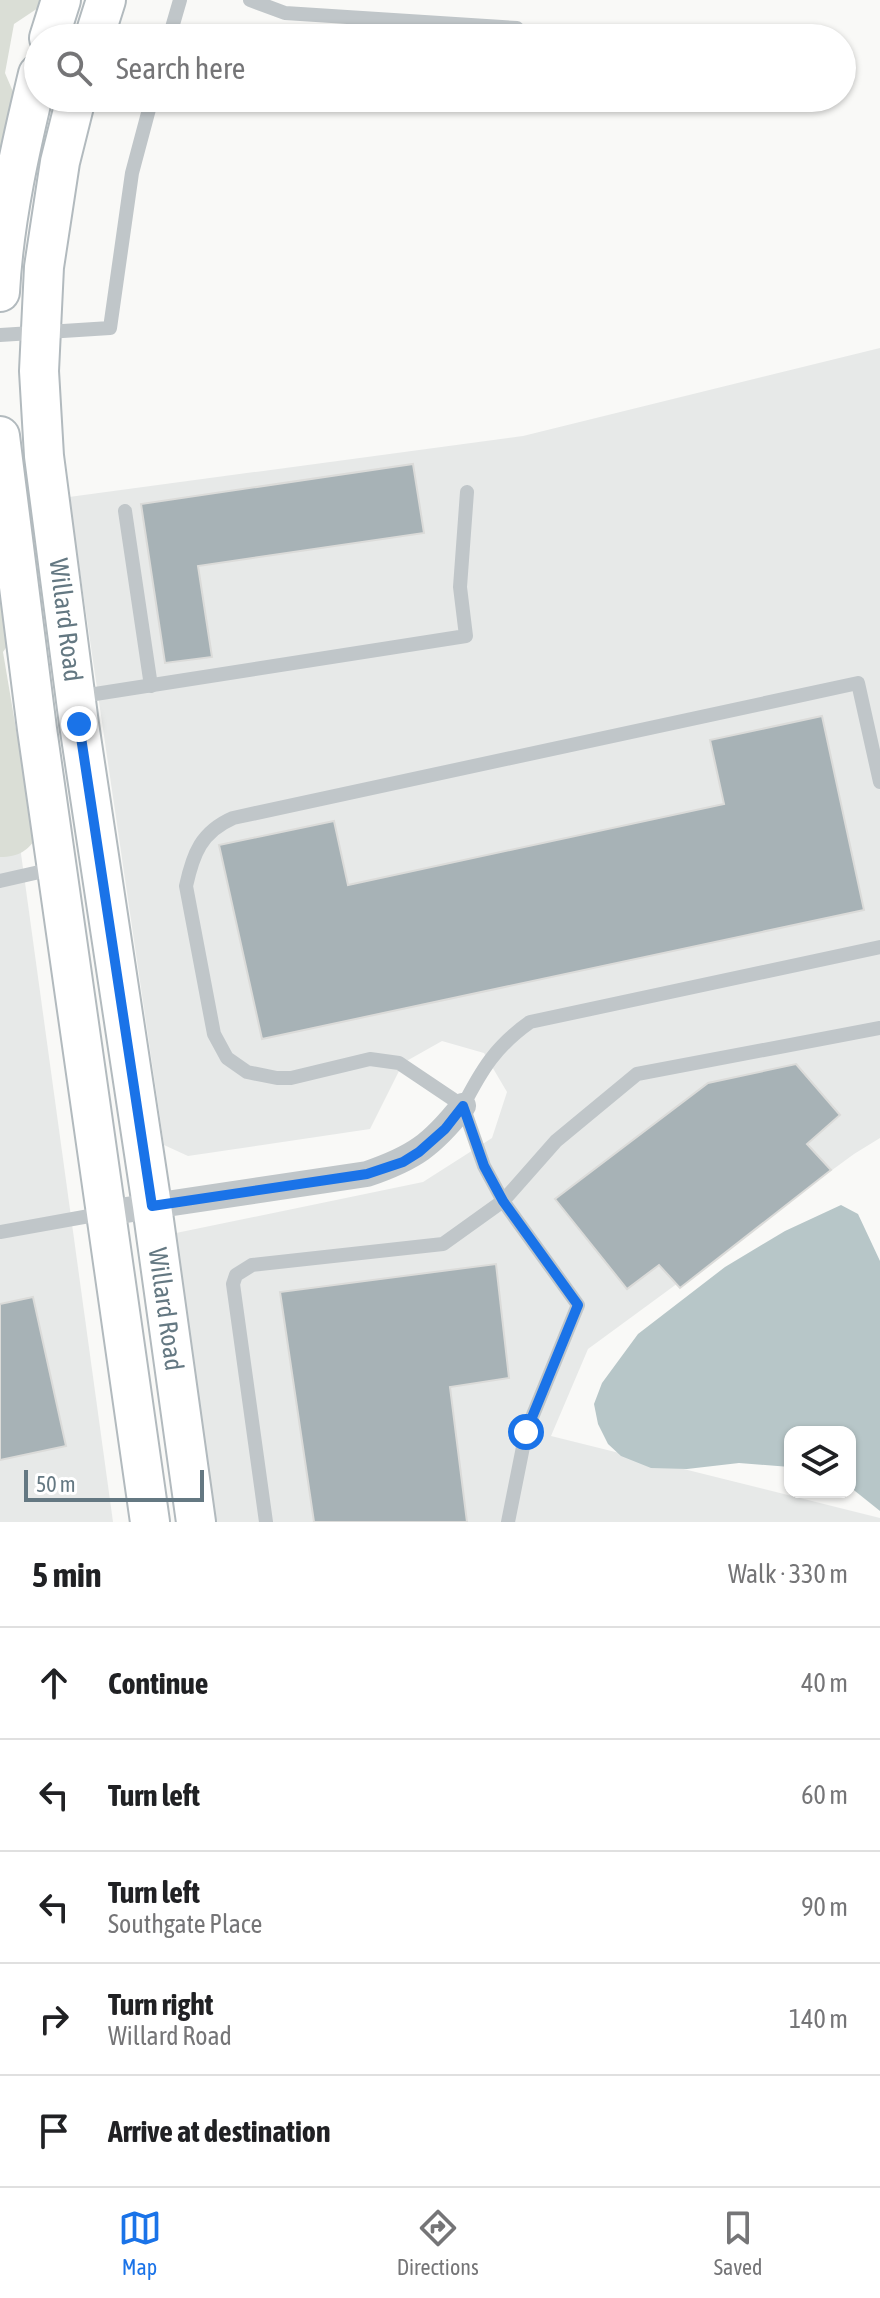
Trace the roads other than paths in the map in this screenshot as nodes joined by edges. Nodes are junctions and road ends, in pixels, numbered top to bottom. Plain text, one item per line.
1 (61, 0) edge
2 (106, 0) edge
3 (180, 0) edge
4 (250, 0) edge
5 (53, 24) edge
6 (98, 24) edge
7 (173, 24) edge
8 (455, 24) edge
9 (29, 112) edge
10 (72, 112) edge
11 (148, 112) edge
12 (0, 292) edge
13 (41, 333) junction
14 (0, 335) edge
15 (0, 436) edge
16 (467, 492) dead end
17 (125, 511) dead end
18 (151, 686) junction
19 (76, 698) junction
20 (880, 782) edge
21 (57, 868) junction
22 (0, 881) edge
23 (880, 947) edge
24 (880, 1028) edge
25 (463, 1106) junction
26 (503, 1201) junction
27 (152, 1206) junction
28 (106, 1213) junction
29 (0, 1232) edge
30 (143, 1521) edge
31 (196, 1522) edge
32 (266, 1522) edge
33 (508, 1522) edge

1 - 5 main road
2 - 6 main road
3 - 7 lane
4 - 8 lane
9 - 12 main road
10 - 13 main road, Willard Road
11 - 13 lane
13 - 14 lane
13 - 19 main road, Willard Road
15 - 21 main road, Willard Road
16 - 18 lane
17 - 18 lane
18 - 19 lane
19 - 27 main road, Willard Road
20 - 25 lane
21 - 22 lane
21 - 28 main road, Willard Road
23 - 25 lane
24 - 26 lane
25 - 26 lane
25 - 27 street
26 - 32 lane
26 - 33 lane
27 - 28 street
27 - 31 main road, Willard Road
28 - 29 lane
28 - 30 main road, Willard Road

